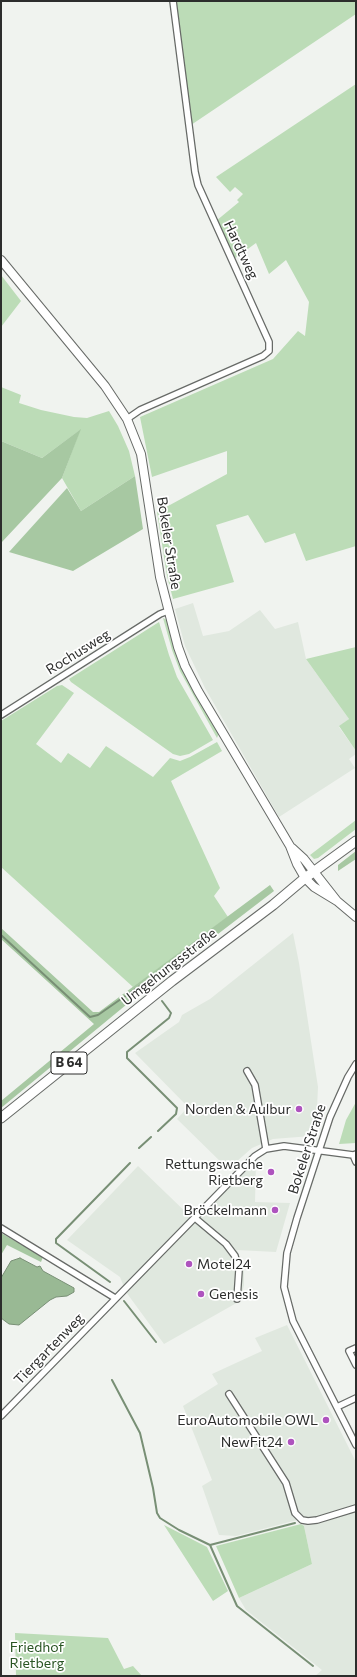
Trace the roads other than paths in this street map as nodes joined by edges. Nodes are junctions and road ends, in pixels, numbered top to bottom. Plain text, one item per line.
1 (173, 1) edge
2 (1, 260) edge
3 (127, 419) junction
4 (168, 612) junction
5 (1, 715) edge
6 (356, 841) edge
7 (290, 846) junction
8 (314, 872) junction
9 (305, 878) junction
10 (337, 901) junction
11 (356, 917) edge
12 (356, 1064) edge
13 (248, 1071) dead end
14 (1, 1118) edge
15 (266, 1149) junction
16 (320, 1150) junction
17 (354, 1155) edge
18 (356, 1162) edge
19 (195, 1218) junction
20 (1, 1228) edge
21 (115, 1298) junction
22 (236, 1299) dead end
23 (356, 1348) edge
24 (356, 1365) edge
25 (229, 1394) dead end
26 (356, 1398) edge
27 (337, 1407) junction
28 (1, 1416) edge
29 (356, 1445) edge
30 (356, 1508) edge

1 - 3 street, Hardtweg
2 - 3 main road, Bokeler Straße
3 - 4 main road, Bokeler Straße
4 - 5 street, Rochusweg
4 - 7 main road, Bokeler Straße
6 - 8 main road, Umgehungsstraße / B 64
7 - 8 main road, Bokeler Straße
7 - 9 main road, Bokeler Straße
8 - 9 main road, Umgehungsstraße / B 64
8 - 10 main road, Bokeler Straße
9 - 10 main road
9 - 14 main road, Umgehungsstraße / B 64
10 - 11 main road
12 - 16 street, Bokeler Straße
13 - 15 street
15 - 16 street
15 - 19 street, Tiergartenweg
16 - 17 street
16 - 27 street, Bokeler Straße
17 - 18 street
19 - 21 street, Tiergartenweg
19 - 22 street
20 - 21 street
21 - 28 street, Tiergartenweg
23 - 24 street
25 - 30 street
26 - 27 street
27 - 29 street, Bokeler Straße

